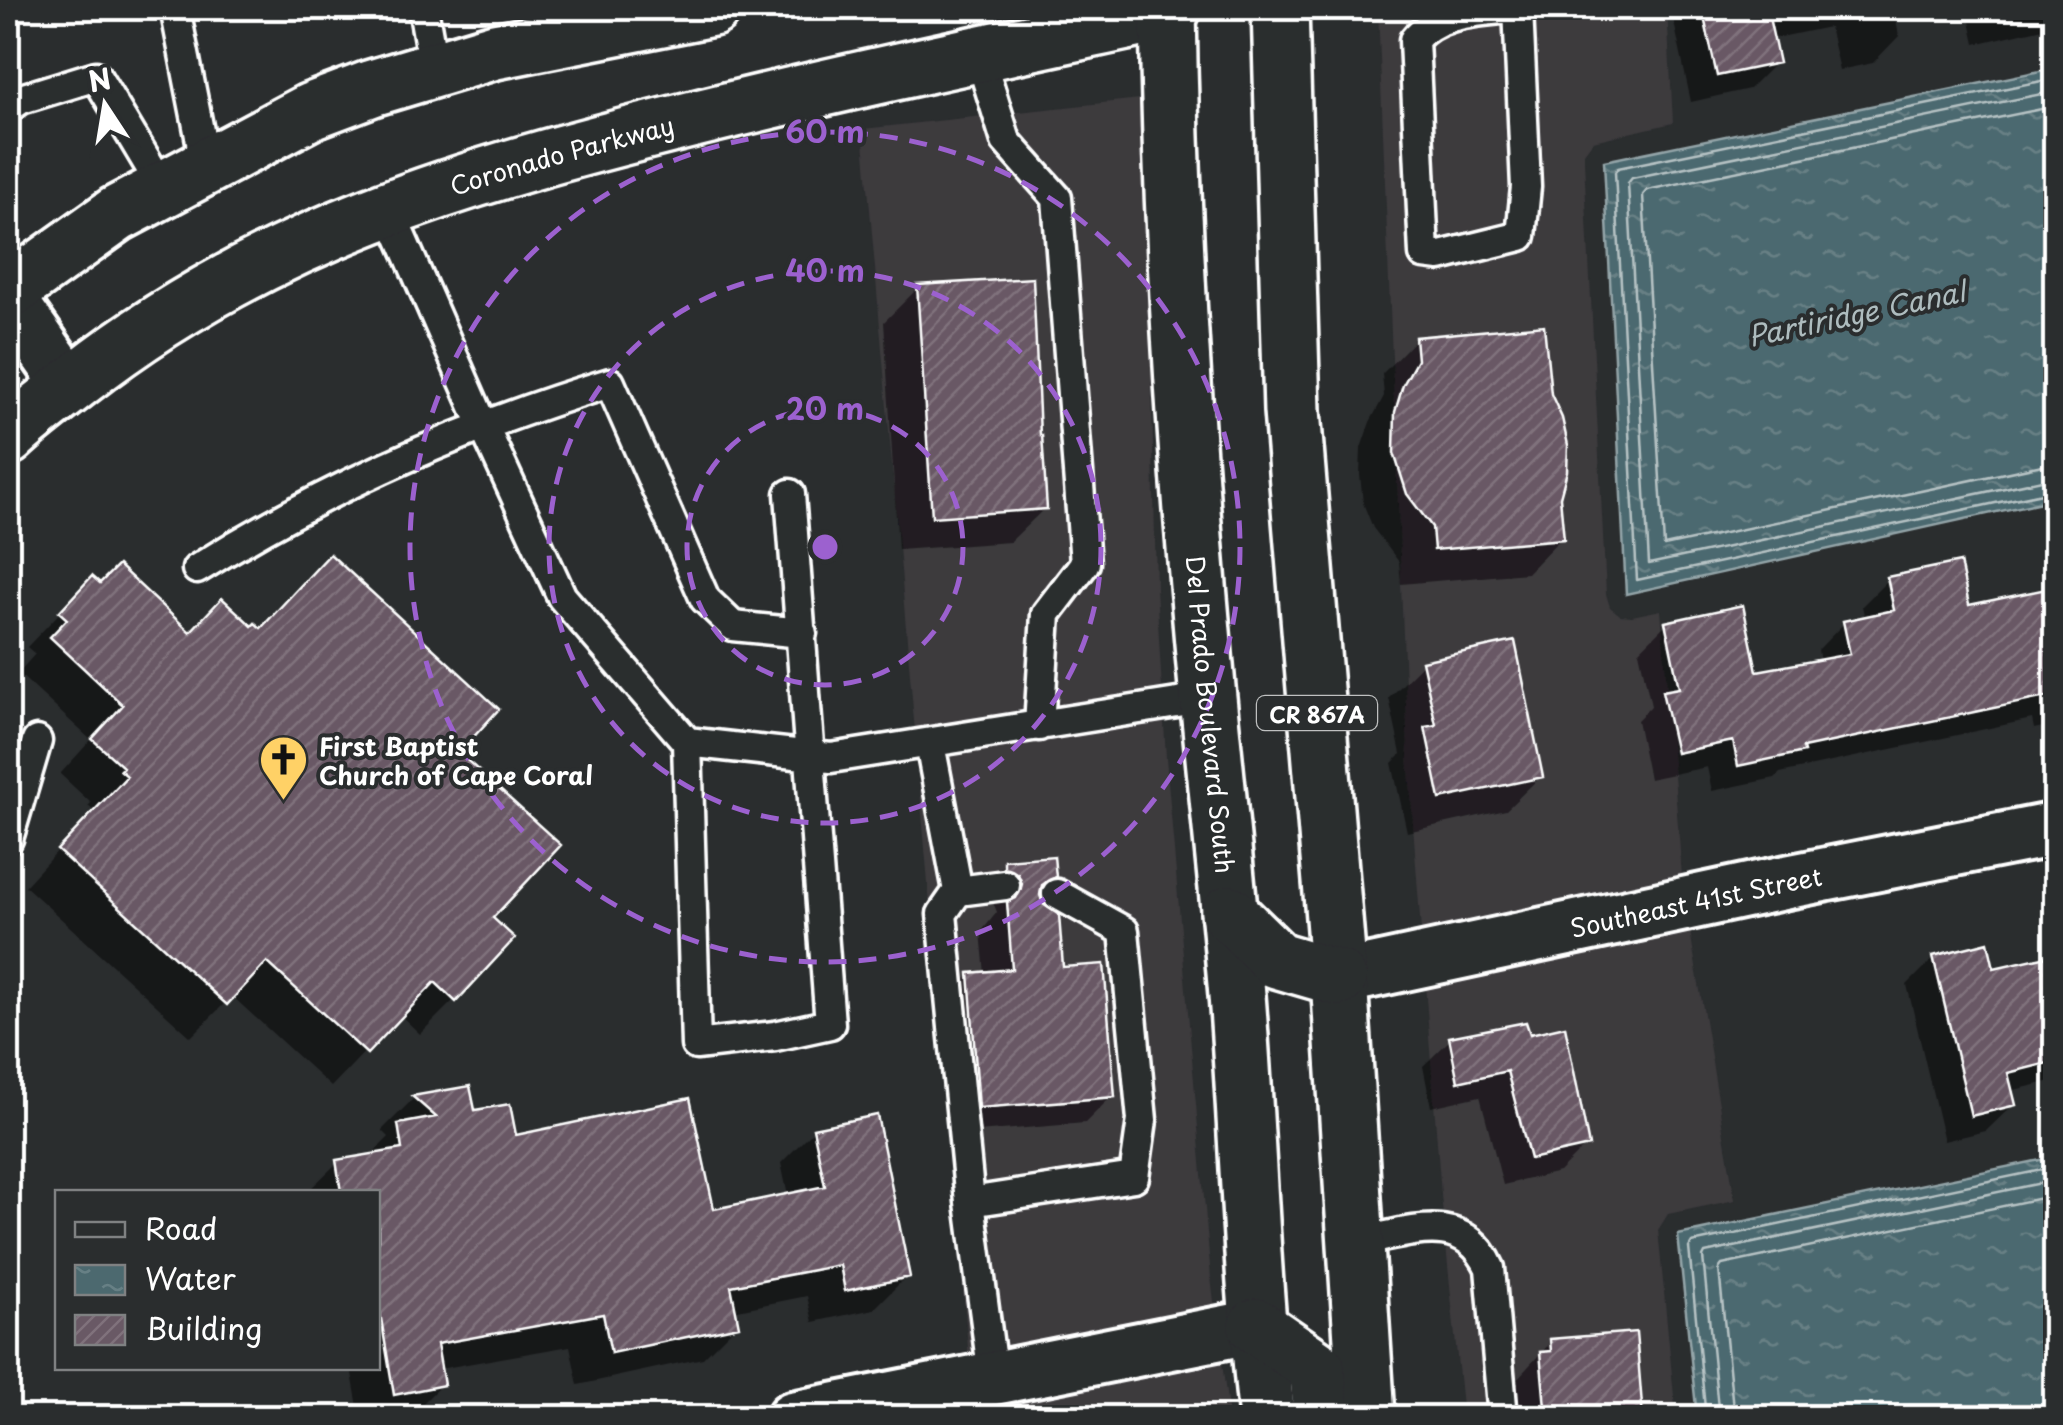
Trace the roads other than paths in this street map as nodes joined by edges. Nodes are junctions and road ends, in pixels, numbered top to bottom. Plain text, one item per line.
1 (175, 8) edge
2 (422, 8) edge
3 (712, 8) edge
4 (1280, 8) edge
5 (1515, 8) edge
6 (1170, 9) edge
7 (615, 17) edge
8 (979, 54) junction
9 (434, 69) junction
10 (8, 108) edge
11 (185, 178) junction
12 (388, 207) junction
13 (8, 295) edge
14 (70, 386) junction
15 (483, 426) junction
16 (8, 437) edge
17 (790, 494) dead end
18 (196, 569) dead end
19 (802, 633) junction
20 (1208, 698) junction
21 (1038, 726) junction
22 (38, 741) dead end
23 (686, 742) junction
24 (930, 744) junction
25 (812, 756) junction
26 (2056, 828) edge
27 (8, 839) edge
28 (1005, 885) dead end
29 (958, 891) junction
30 (1057, 894) dead end
31 (1229, 912) junction
32 (1339, 978) junction
33 (970, 1202) junction
34 (1358, 1242) junction
35 (1256, 1326) junction
36 (982, 1386) junction
37 (793, 1418) edge
38 (1266, 1418) edge
39 (1322, 1418) edge
40 (1367, 1418) edge
41 (1504, 1418) edge

1 - 11 lane
2 - 9 lane
3 - 7 main road
4 - 32 main road, CR 867A
5 - 5 lane
6 - 8 main road, Coronado Parkway
6 - 20 main road, Del Prado Boulevard South
7 - 9 main road
8 - 12 main road, Coronado Parkway
8 - 21 lane
9 - 11 main road
10 - 11 lane
11 - 13 main road
12 - 14 main road, Coronado Parkway
12 - 15 lane
13 - 14 street
14 - 16 main road, Coronado Parkway
15 - 18 lane
15 - 19 lane
15 - 23 lane
17 - 19 lane
19 - 25 lane
20 - 21 lane
20 - 31 main road, Del Prado Boulevard South
21 - 24 lane
22 - 27 lane
23 - 25 lane
23 - 25 lane
24 - 25 lane
24 - 29 lane
26 - 32 street, Southeast 41st Street
28 - 29 lane
29 - 33 lane
30 - 33 lane
31 - 32 main road
31 - 35 main road, Del Prado Boulevard South
32 - 34 main road, CR 867A
33 - 36 lane
34 - 40 main road, CR 867A
34 - 41 lane
35 - 36 street
35 - 38 main road, Del Prado Boulevard South
35 - 39 main road
36 - 37 street

